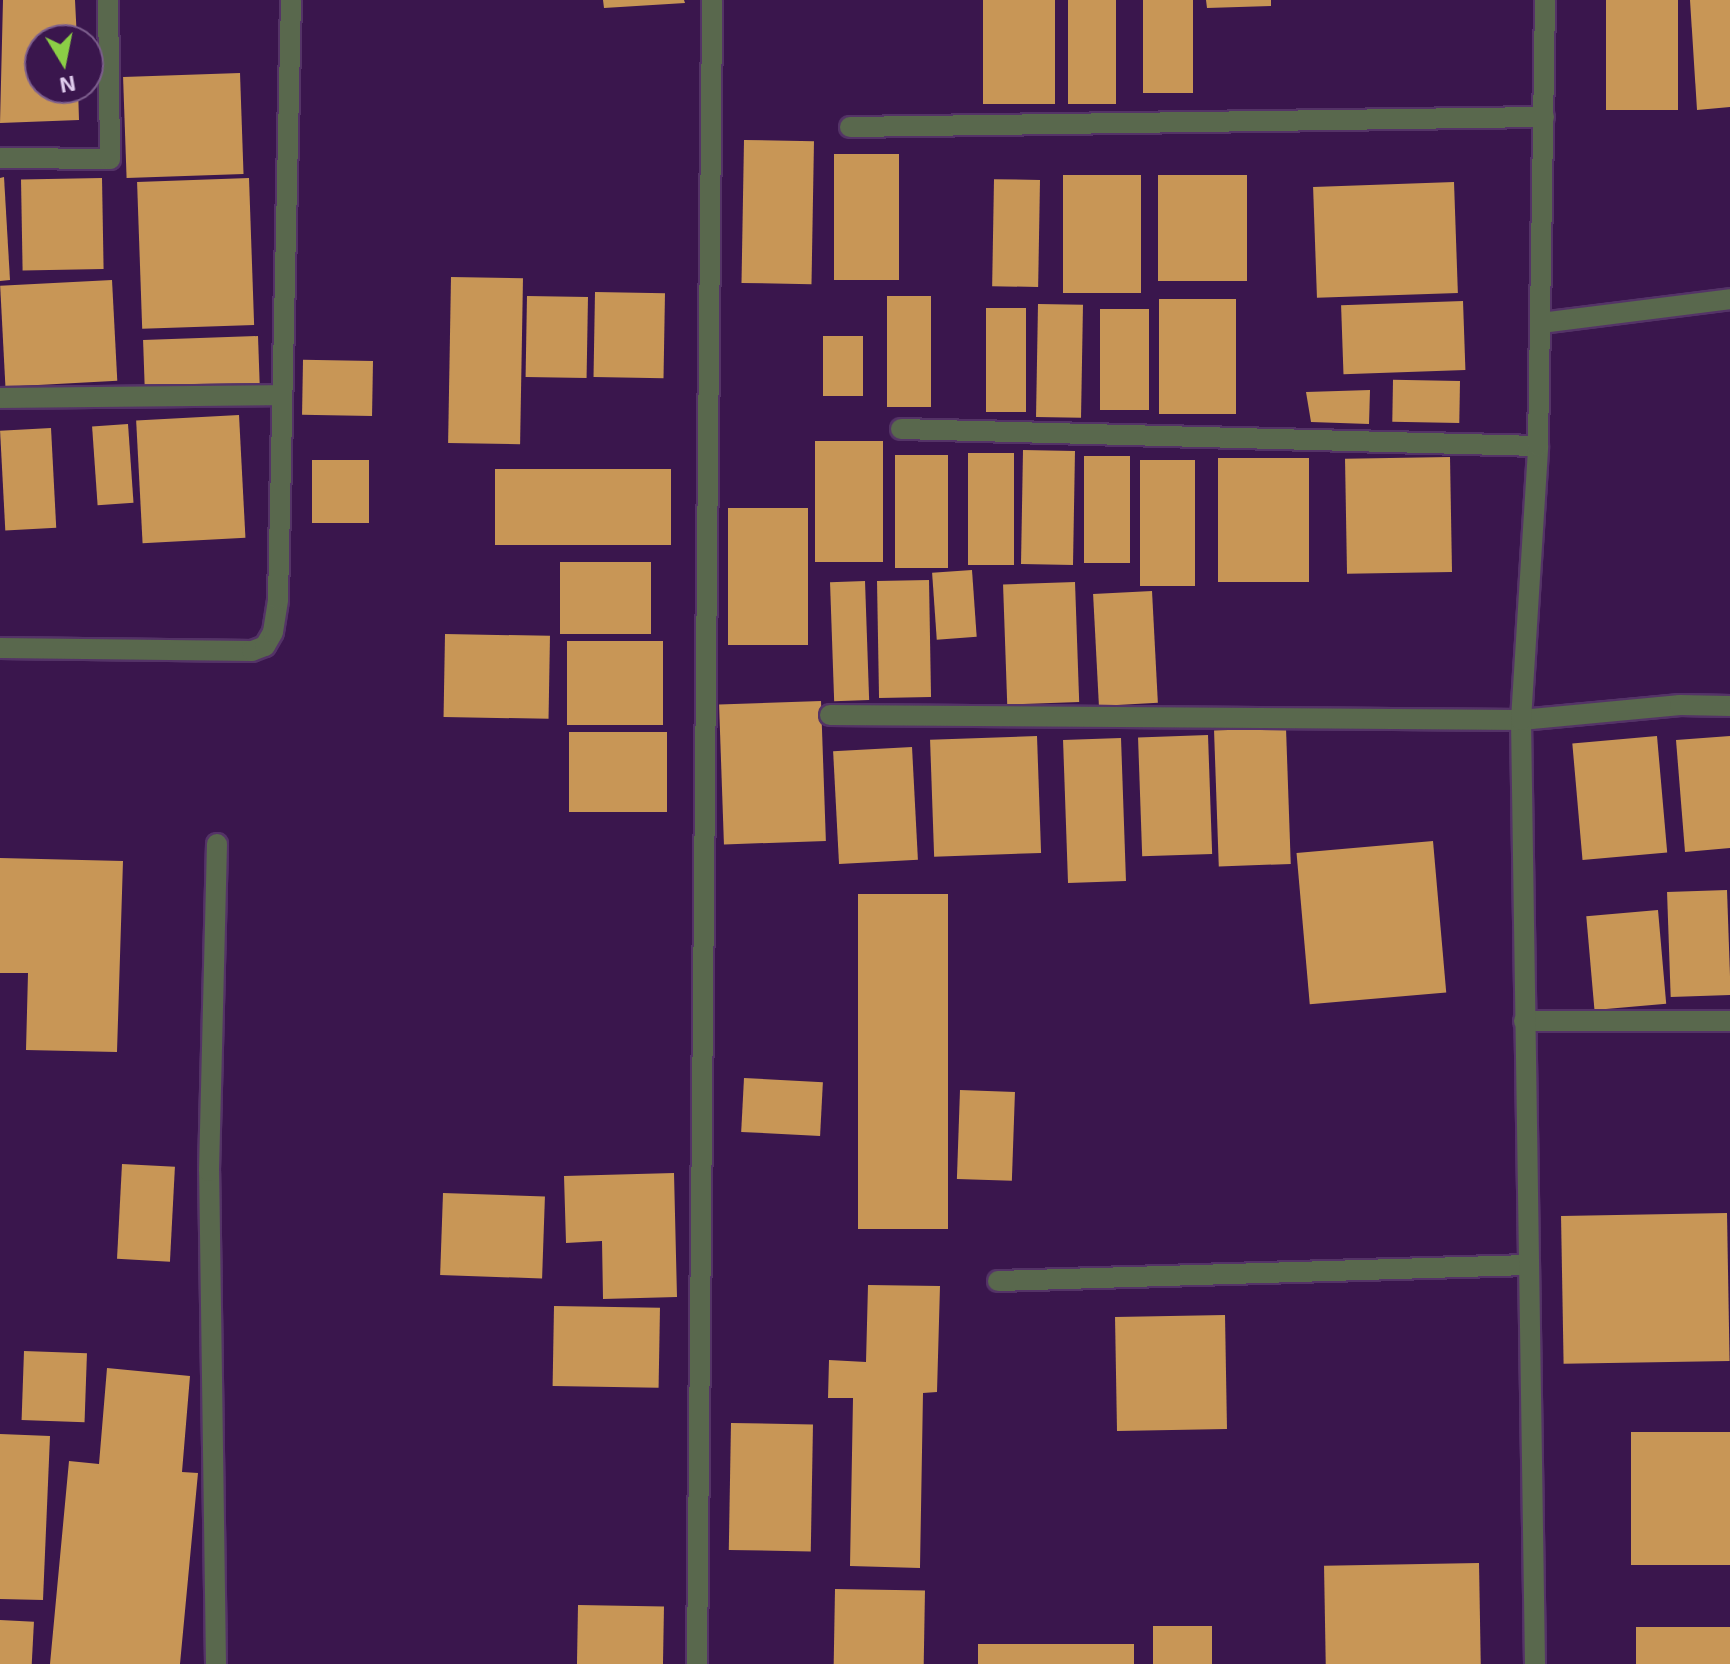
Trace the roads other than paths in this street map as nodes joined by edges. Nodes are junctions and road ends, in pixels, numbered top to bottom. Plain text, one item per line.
1 (108, 0) edge
2 (291, 0) edge
3 (712, 0) edge
4 (1545, 0) edge
5 (1544, 117) junction
6 (850, 127) dead end
7 (0, 158) edge
8 (1730, 299) edge
9 (1541, 323) junction
10 (282, 395) junction
11 (0, 398) edge
12 (901, 429) dead end
13 (1538, 446) junction
14 (0, 648) edge
15 (1730, 706) edge
16 (830, 715) dead end
17 (1521, 720) junction
18 (217, 844) dead end
19 (1524, 1021) junction
20 (1730, 1021) edge
21 (1528, 1265) junction
22 (998, 1281) dead end
23 (216, 1664) edge
24 (697, 1664) edge
25 (1535, 1664) edge

1 - 7 street
2 - 10 street
3 - 24 street
4 - 5 street
5 - 6 street
5 - 9 street
8 - 9 street
9 - 13 street
10 - 11 street
10 - 14 street
12 - 13 street
13 - 17 street
15 - 17 street
16 - 17 street
17 - 19 street
18 - 23 street
19 - 20 street
19 - 21 street
21 - 22 street
21 - 25 street

